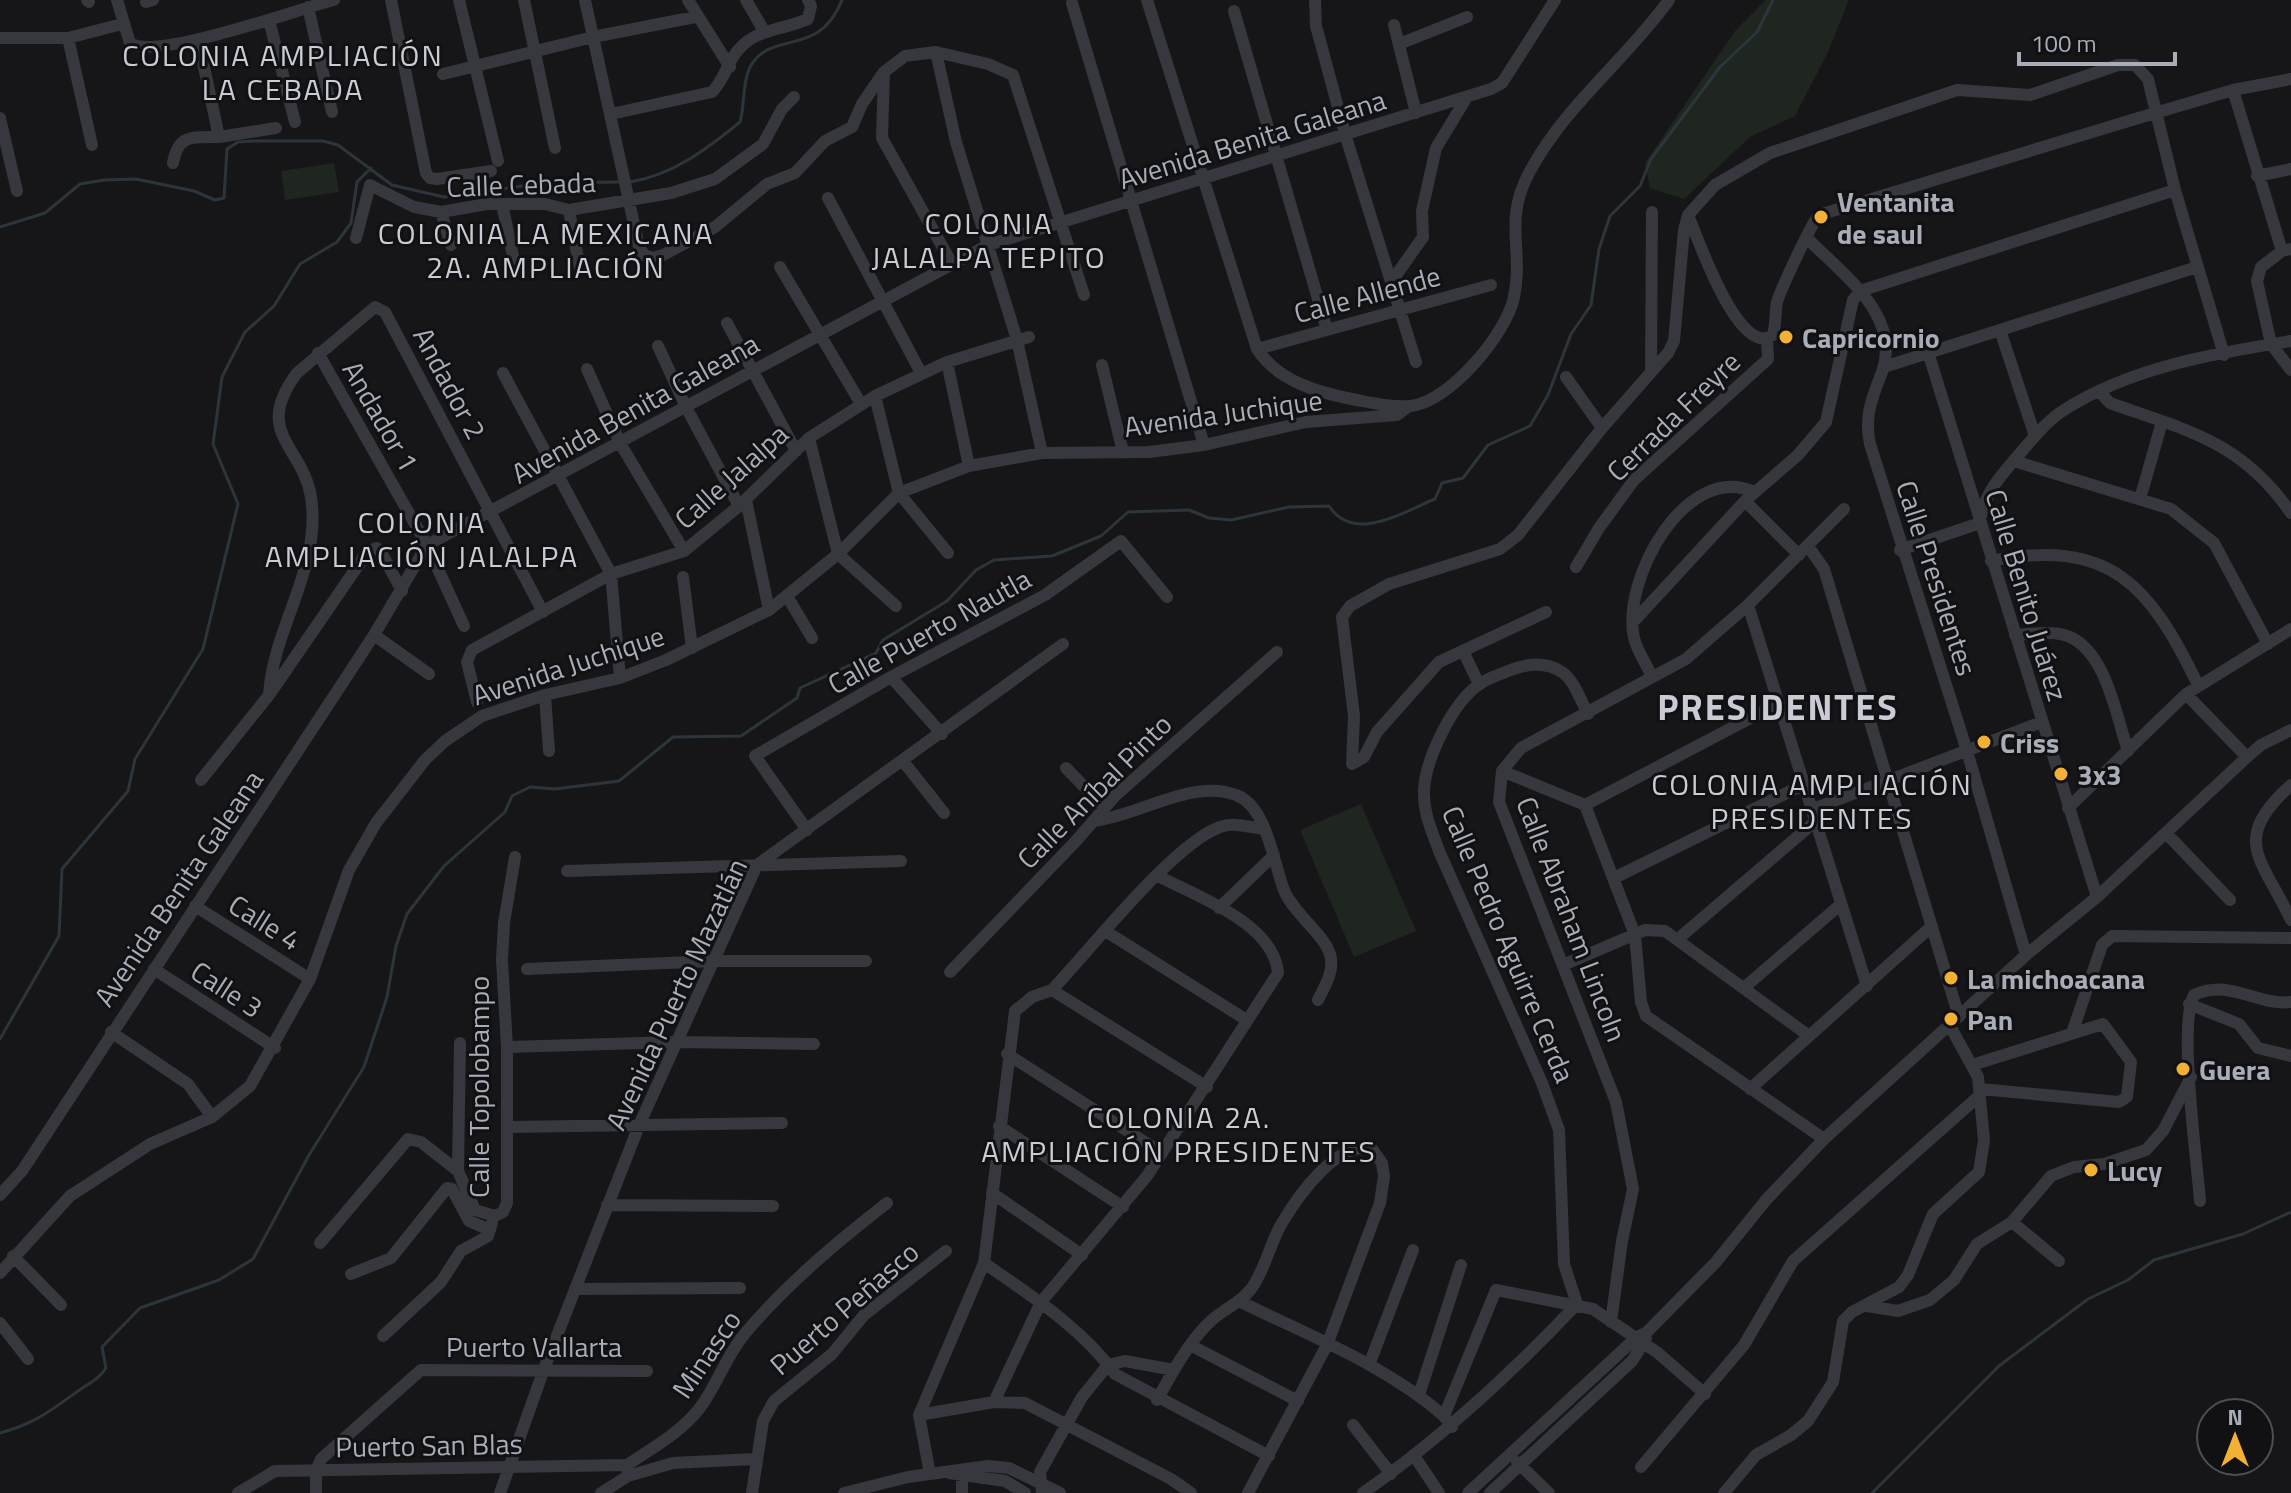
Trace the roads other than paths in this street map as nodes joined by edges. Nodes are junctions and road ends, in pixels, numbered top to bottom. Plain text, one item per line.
1 (117, 0) edge
2 (334, 0) edge
3 (391, 0) edge
4 (459, 0) edge
5 (524, 0) edge
6 (585, 0) edge
7 (688, 0) edge
8 (746, 0) edge
9 (808, 0) edge
10 (1147, 0) edge
11 (1315, 0) edge
12 (1555, 0) edge
13 (1669, 0) edge
14 (1072, 3) dead end
15 (286, 6) edge
16 (308, 7) junction
17 (1234, 11) dead end
18 (695, 17) junction
19 (1467, 17) dead end
20 (269, 20) junction
21 (122, 24) junction
22 (1394, 25) dead end
23 (764, 31) junction
24 (593, 37) junction
25 (0, 38) edge
26 (68, 38) junction
27 (198, 39) junction
28 (1399, 44) junction
29 (535, 51) junction
30 (936, 52) junction
31 (474, 66) junction
32 (730, 67) junction
33 (884, 72) junction
34 (443, 74) dead end
35 (2291, 79) edge
36 (2233, 90) junction
37 (794, 97) dead end
38 (1467, 97) junction
39 (332, 112) dead end
40 (1416, 113) junction
41 (2155, 113) junction
42 (611, 114) junction
43 (0, 118) edge
44 (295, 122) dead end
45 (276, 128) dead end
46 (219, 137) junction
47 (1346, 137) junction
48 (92, 145) dead end
49 (555, 148) dead end
50 (1275, 159) junction
51 (173, 163) dead end
52 (2291, 169) edge
53 (2257, 176) junction
54 (1202, 180) junction
55 (2175, 190) junction
56 (17, 191) dead end
57 (631, 198) junction
58 (828, 198) dead end
59 (1131, 202) junction
60 (502, 204) junction
61 (569, 210) junction
62 (441, 212) junction
63 (1652, 212) dead end
64 (1688, 215) junction
65 (1061, 223) junction
66 (356, 238) dead end
67 (1808, 239) junction
68 (451, 245) dead end
69 (988, 245) junction
70 (2287, 250) edge
71 (952, 264) junction
72 (515, 265) dead end
73 (780, 267) dead end
74 (2197, 267) junction
75 (580, 269) dead end
76 (1392, 281) junction
77 (1491, 285) dead end
78 (1860, 291) junction
79 (1084, 295) dead end
80 (883, 299) junction
81 (1400, 308) junction
82 (727, 323) dead end
83 (1327, 330) junction
84 (2000, 330) junction
85 (819, 335) junction
86 (1023, 338) junction
87 (1767, 339) junction
88 (2291, 341) edge
89 (2271, 344) junction
90 (658, 346) dead end
91 (1257, 349) junction
92 (1928, 352) junction
93 (318, 353) junction
94 (2224, 355) junction
95 (947, 362) junction
96 (1416, 362) dead end
97 (1102, 365) dead end
98 (1884, 367) junction
99 (587, 369) dead end
100 (2291, 370) edge
101 (753, 372) junction
102 (1651, 372) junction
103 (503, 373) dead end
104 (921, 373) junction
105 (1566, 377) dead end
106 (2099, 391) junction
107 (875, 396) junction
108 (861, 404) junction
109 (1409, 406) junction
110 (686, 407) junction
111 (2162, 422) junction
112 (1602, 428) junction
113 (2035, 436) junction
114 (809, 438) junction
115 (620, 443) junction
116 (1204, 445) junction
117 (796, 451) junction
118 (1123, 452) junction
119 (1042, 453) junction
120 (2014, 461) junction
121 (969, 466) junction
122 (557, 477) junction
123 (899, 493) junction
124 (1750, 496) junction
125 (2140, 499) junction
126 (742, 503) junction
127 (1844, 509) dead end
128 (491, 513) junction
129 (2291, 513) edge
130 (1980, 523) junction
131 (427, 545) junction
132 (1900, 550) junction
133 (684, 551) junction
134 (1803, 551) junction
135 (948, 553) dead end
136 (838, 554) junction
137 (1991, 561) junction
138 (1576, 567) dead end
139 (611, 574) junction
140 (683, 577) dead end
141 (402, 591) junction
142 (787, 596) junction
143 (1167, 597) dead end
144 (1748, 605) junction
145 (896, 606) dead end
146 (769, 610) junction
147 (543, 612) junction
148 (1546, 612) dead end
149 (1635, 620) junction
150 (464, 626) dead end
151 (2291, 629) edge
152 (374, 635) junction
153 (2015, 635) junction
154 (812, 638) dead end
155 (1063, 644) dead end
156 (2268, 644) junction
157 (692, 648) junction
158 (1463, 651) junction
159 (1277, 652) dead end
160 (429, 674) dead end
161 (891, 677) junction
162 (1652, 677) junction
163 (620, 678) junction
164 (1479, 684) junction
165 (2198, 685) junction
166 (2186, 694) junction
167 (269, 695) junction
168 (545, 695) junction
169 (477, 702) dead end
170 (1779, 703) junction
171 (1588, 714) junction
172 (2042, 722) junction
173 (2291, 730) edge
174 (942, 734) junction
175 (549, 751) dead end
176 (1967, 751) junction
177 (2128, 751) junction
178 (2247, 757) junction
179 (903, 761) junction
180 (1066, 768) dead end
181 (1502, 771) junction
182 (201, 780) dead end
183 (1888, 780) junction
184 (1805, 784) junction
185 (2291, 785) edge
186 (2291, 801) edge
187 (2270, 803) junction
188 (1585, 805) junction
189 (1105, 808) junction
190 (2068, 808) junction
191 (944, 813) dead end
192 (1815, 814) junction
193 (1094, 821) junction
194 (1263, 829) junction
195 (807, 830) junction
196 (2166, 833) junction
197 (1274, 855) junction
198 (515, 857) dead end
199 (901, 861) dead end
200 (757, 865) junction
201 (567, 871) dead end
202 (1158, 876) junction
203 (1614, 878) junction
204 (2275, 885) junction
205 (2097, 897) junction
206 (2291, 897) edge
207 (2230, 900) dead end
208 (1841, 904) junction
209 (195, 906) junction
210 (1219, 908) junction
211 (2291, 920) edge
212 (1932, 926) junction
213 (1107, 932) junction
214 (1635, 935) junction
215 (2291, 938) edge
216 (1678, 939) junction
217 (2026, 955) junction
218 (713, 961) junction
219 (866, 961) dead end
220 (1563, 965) junction
221 (154, 969) junction
222 (527, 969) dead end
223 (950, 972) dead end
224 (310, 979) junction
225 (1746, 986) junction
226 (1867, 986) junction
227 (1052, 990) junction
228 (1318, 1000) dead end
229 (2291, 1002) edge
230 (2189, 1004) junction
231 (1245, 1019) junction
232 (1955, 1022) junction
233 (111, 1032) junction
234 (2072, 1033) junction
235 (1809, 1036) junction
236 (677, 1042) junction
237 (460, 1043) dead end
238 (814, 1044) dead end
239 (507, 1047) junction
240 (275, 1048) junction
241 (1007, 1054) junction
242 (2291, 1056) edge
243 (1972, 1065) junction
244 (2191, 1077) junction
245 (1207, 1087) junction
246 (1750, 1089) junction
247 (1979, 1092) junction
248 (212, 1117) junction
249 (640, 1123) junction
250 (782, 1123) dead end
251 (999, 1126) junction
252 (508, 1127) junction
253 (1824, 1139) junction
254 (1162, 1153) junction
255 (458, 1171) junction
256 (992, 1193) junction
257 (0, 1195) edge
258 (2200, 1201) dead end
259 (887, 1203) dead end
260 (607, 1205) junction
261 (773, 1206) dead end
262 (1123, 1207) junction
263 (495, 1216) junction
264 (2012, 1222) junction
265 (490, 1230) junction
266 (320, 1243) dead end
267 (1413, 1250) dead end
268 (946, 1251) dead end
269 (1082, 1255) junction
270 (13, 1256) junction
271 (2059, 1261) dead end
272 (984, 1263) junction
273 (1461, 1265) dead end
274 (0, 1273) edge
275 (351, 1274) dead end
276 (740, 1288) dead end
277 (575, 1289) junction
278 (1041, 1302) junction
279 (1241, 1302) junction
280 (1577, 1304) junction
281 (61, 1305) dead end
282 (1867, 1306) junction
283 (1611, 1322) junction
284 (0, 1323) edge
285 (383, 1336) dead end
286 (1643, 1338) junction
287 (1327, 1345) junction
288 (1192, 1346) junction
289 (28, 1359) dead end
290 (1108, 1365) junction
291 (1369, 1365) junction
292 (544, 1369) junction
293 (1174, 1370) junction
294 (647, 1371) dead end
295 (1705, 1394) junction
296 (1419, 1395) junction
297 (1157, 1400) junction
298 (1298, 1401) junction
299 (994, 1402) junction
300 (919, 1415) junction
301 (1448, 1422) junction
302 (1066, 1424) junction
303 (1353, 1425) dead end
304 (1269, 1456) junction
305 (1415, 1457) junction
306 (755, 1459) junction
307 (1516, 1461) junction
308 (508, 1467) junction
309 (1641, 1467) dead end
310 (316, 1471) junction
311 (628, 1471) junction
312 (958, 1472) junction
313 (930, 1474) junction
314 (1391, 1474) junction
315 (879, 1488) edge
316 (1041, 1488) edge
317 (238, 1493) edge
318 (316, 1493) edge
319 (500, 1493) edge
320 (601, 1493) edge
321 (752, 1493) edge
322 (844, 1493) edge
323 (962, 1493) edge
324 (1025, 1493) edge
325 (1060, 1493) edge
326 (1191, 1493) edge
327 (1248, 1493) edge
328 (1363, 1493) edge
329 (1439, 1493) edge
330 (1469, 1493) edge
331 (1490, 1493) edge
332 (1549, 1493) edge
333 (1724, 1493) edge

1 - 21 street
2 - 16 street
3 - 31 street, Calle Cebada
4 - 31 street
5 - 29 street
6 - 24 street
7 - 18 street
8 - 23 street
9 - 23 street
10 - 54 street
11 - 47 street
12 - 38 street, Avenida Benita Galeana
13 - 109 street, Avenida Juchique
14 - 59 street
15 - 16 street
15 - 20 street
16 - 39 street
17 - 50 street
18 - 24 street
18 - 32 street
19 - 28 street
20 - 27 street
20 - 44 street
21 - 26 street
21 - 27 street
22 - 28 street
23 - 32 street
24 - 29 street
24 - 42 street
25 - 26 street
26 - 48 street
27 - 46 street
28 - 40 street
29 - 31 street
29 - 49 street
30 - 33 street
30 - 65 street
30 - 69 street
31 - 34 street
32 - 42 street
33 - 57 street
33 - 71 street
35 - 36 street
36 - 41 street
36 - 53 street
37 - 57 street, Calle Cebada
38 - 40 street, Avenida Benita Galeana
38 - 76 street
40 - 47 street, Avenida Benita Galeana
41 - 55 street
41 - 64 street
41 - 67 street
42 - 57 street
43 - 56 street
45 - 46 street
46 - 51 street
47 - 50 street, Avenida Benita Galeana
47 - 76 street
50 - 54 street, Avenida Benita Galeana
50 - 83 street
52 - 53 street
53 - 70 street
54 - 59 street, Avenida Benita Galeana
54 - 91 street
55 - 74 street
55 - 78 street
57 - 61 street, Calle Cebada
58 - 80 street
59 - 65 street, Avenida Benita Galeana
59 - 116 street
60 - 61 street, Calle Cebada
60 - 62 street, Calle Cebada
60 - 72 street
61 - 75 street
62 - 66 street, Calle Cebada
62 - 68 street
63 - 102 street
64 - 87 street
64 - 102 street
65 - 69 street, Avenida Benita Galeana
65 - 79 street
67 - 78 street, Calle Presidentes
67 - 87 street
69 - 71 street, Avenida Benita Galeana
69 - 86 street
70 - 89 street
71 - 80 street, Avenida Benita Galeana
73 - 85 street
74 - 84 street
74 - 94 street
76 - 81 street
77 - 81 street, Calle Allende
78 - 98 street, Calle Presidentes
78 - 124 street
80 - 85 street, Avenida Benita Galeana
80 - 104 street
81 - 83 street, Calle Allende
81 - 96 street
82 - 101 street
83 - 91 street, Calle Allende
84 - 92 street
84 - 113 street
85 - 101 street, Avenida Benita Galeana
85 - 108 street
86 - 95 street, Calle Jalalpa
86 - 119 street
87 - 138 street, Cerrada Freyre
88 - 89 street
89 - 94 street
89 - 100 street
90 - 110 street
91 - 109 street
92 - 98 street
92 - 130 street, Calle Benito Juárez
93 - 128 street, Andador 2
93 - 131 street, Andador 1
93 - 167 street
94 - 106 street
95 - 104 street, Calle Jalalpa
95 - 121 street
97 - 118 street
98 - 132 street, Calle Presidentes
99 - 115 street
101 - 110 street, Avenida Benita Galeana
101 - 117 street
102 - 112 street
103 - 122 street
104 - 107 street, Calle Jalalpa
105 - 112 street
106 - 111 street
106 - 113 street
107 - 108 street, Calle Jalalpa
107 - 123 street
108 - 114 street, Calle Jalalpa
109 - 116 street, Avenida Juchique
110 - 115 street, Avenida Benita Galeana
110 - 126 street
111 - 125 street
111 - 129 street
112 - 158 street
113 - 120 street
114 - 117 street, Calle Jalalpa
114 - 136 street
115 - 122 street, Avenida Benita Galeana
115 - 133 street
116 - 118 street, Avenida Juchique
117 - 126 street, Calle Jalalpa
118 - 119 street, Avenida Juchique
119 - 121 street, Avenida Juchique
120 - 125 street
120 - 130 street
121 - 123 street, Avenida Juchique
122 - 128 street, Avenida Benita Galeana
122 - 139 street
123 - 135 street
123 - 136 street, Avenida Juchique
124 - 134 street
124 - 149 street
124 - 149 street
125 - 156 street
126 - 133 street, Calle Jalalpa
126 - 146 street
127 - 134 street, Calle Abraham Lincoln
128 - 131 street, Avenida Benita Galeana
128 - 147 street, Andador 2
130 - 132 street
130 - 137 street, Calle Benito Juárez
131 - 141 street, Avenida Benita Galeana
131 - 150 street, Andador 1
132 - 176 street, Calle Presidentes
133 - 139 street, Calle Jalalpa
134 - 144 street, Calle Abraham Lincoln
134 - 183 street
136 - 142 street, Avenida Juchique
136 - 145 street
137 - 153 street, Calle Benito Juárez
137 - 165 street
139 - 147 street, Calle Jalalpa
139 - 163 street
140 - 157 street
141 - 152 street, Avenida Benita Galeana
141 - 167 street
142 - 146 street, Avenida Juchique
142 - 154 street
143 - 161 street, Calle Puerto Nautla
144 - 162 street, Calle Abraham Lincoln
144 - 170 street
146 - 157 street, Avenida Juchique
147 - 169 street, Calle Jalalpa
148 - 158 street
149 - 162 street
151 - 156 street
152 - 160 street
152 - 209 street, Avenida Benita Galeana
153 - 172 street, Calle Benito Juárez
153 - 177 street
155 - 174 street, Avenida Puerto Mazatlán
156 - 165 street
157 - 163 street, Avenida Juchique
158 - 164 street
159 - 189 street, Calle Aníbal Pinto
161 - 174 street
161 - 195 street, Calle Puerto Nautla
162 - 171 street, Calle Abraham Lincoln
163 - 168 street, Avenida Juchique
164 - 171 street, Calle Pedro Aguirre Cerda
164 - 280 street, Calle Pedro Aguirre Cerda
165 - 166 street
166 - 177 street
166 - 178 street
167 - 182 street
168 - 175 street
168 - 224 street, Avenida Juchique
170 - 184 street
170 - 188 street
171 - 181 street, Calle Abraham Lincoln
172 - 176 street
172 - 190 street, Calle Benito Juárez
173 - 178 street
174 - 179 street, Avenida Puerto Mazatlán
176 - 183 street
176 - 217 street, Calle Presidentes
177 - 190 street
178 - 196 street
179 - 191 street
179 - 195 street, Avenida Puerto Mazatlán
180 - 189 street
181 - 188 street
181 - 220 street, Calle Abraham Lincoln
183 - 192 street
183 - 212 street
184 - 192 street
184 - 203 street
185 - 187 street
186 - 187 street
187 - 204 street
188 - 203 street
189 - 193 street, Calle Aníbal Pinto
190 - 205 street, Calle Benito Juárez
192 - 208 street
192 - 216 street
193 - 194 street
193 - 223 street, Calle Aníbal Pinto
194 - 197 street
194 - 202 street
195 - 200 street, Avenida Puerto Mazatlán
196 - 205 street
196 - 207 street
197 - 210 street
197 - 228 street
198 - 239 street, Calle Topolobampo
199 - 200 street
200 - 201 street
200 - 218 street, Avenida Puerto Mazatlán
202 - 210 street
202 - 213 street
203 - 214 street
204 - 206 street
204 - 211 street
205 - 217 street
208 - 225 street
208 - 226 street
209 - 221 street, Avenida Benita Galeana
209 - 224 street, Calle 4
210 - 231 street
212 - 226 street
212 - 232 street
213 - 227 street
213 - 231 street
214 - 216 street
214 - 220 street
214 - 246 street
215 - 234 street
216 - 225 street
217 - 232 street
218 - 219 street
218 - 222 street
218 - 236 street, Avenida Puerto Mazatlán
220 - 283 street, Calle Abraham Lincoln
221 - 233 street, Avenida Benita Galeana
221 - 240 street, Calle 3
224 - 240 street, Avenida Juchique
225 - 235 street
226 - 235 street
227 - 241 street
227 - 245 street
229 - 230 street
230 - 242 street
230 - 244 street
231 - 245 street
232 - 243 street
232 - 253 street
233 - 248 street
233 - 257 street, Avenida Benita Galeana
234 - 243 street
234 - 247 street
235 - 246 street
236 - 238 street
236 - 239 street
236 - 249 street, Avenida Puerto Mazatlán
237 - 255 street, Calle Topolobampo
239 - 252 street, Calle Topolobampo
240 - 248 street, Avenida Juchique
241 - 251 street
241 - 254 street
243 - 247 street
244 - 258 street
244 - 264 street
245 - 254 street
246 - 253 street
247 - 282 street
247 - 295 street
248 - 270 street, Avenida Juchique
249 - 250 street
249 - 252 street
249 - 260 street, Avenida Puerto Mazatlán
251 - 256 street
251 - 262 street
252 - 263 street, Calle Topolobampo
253 - 286 street
254 - 262 street
255 - 263 street, Calle Topolobampo
255 - 266 street
256 - 269 street
256 - 272 street
259 - 311 street, Minasco
260 - 261 street
260 - 277 street, Avenida Puerto Mazatlán
262 - 269 street
263 - 265 street
264 - 271 street
264 - 282 street
265 - 275 street
265 - 285 street
267 - 291 street
268 - 306 street, Puerto Peñasco
269 - 278 street
270 - 274 street, Avenida Juchique
270 - 281 street
272 - 278 street
272 - 300 street
273 - 296 street
276 - 277 street
277 - 292 street, Avenida Puerto Mazatlán
278 - 290 street
278 - 299 street
279 - 287 street
279 - 287 street
279 - 288 street
280 - 283 street
280 - 301 street
280 - 301 street
282 - 333 street
283 - 286 street
284 - 289 street
286 - 295 street
286 - 307 street
287 - 291 street
287 - 298 street
288 - 293 street
288 - 298 street
290 - 293 street
290 - 297 street
290 - 302 street
291 - 296 street
292 - 294 street, Puerto Vallarta
292 - 308 street, Avenida Puerto Mazatlán
292 - 310 street, Puerto Vallarta
293 - 297 street
295 - 309 street
296 - 301 street
297 - 304 street
298 - 304 street
299 - 300 street
299 - 302 street
300 - 313 street
301 - 305 street
302 - 316 street
302 - 326 street
303 - 314 street
304 - 327 street
305 - 314 street
305 - 329 street
306 - 311 street
306 - 321 street, Puerto Peñasco
307 - 330 street
307 - 331 street
307 - 332 street
308 - 310 street, Puerto San Blas
308 - 311 street, Puerto San Blas
308 - 319 street, Avenida Puerto Mazatlán
310 - 317 street, Puerto San Blas
310 - 318 street
311 - 320 street, Minasco
312 - 313 street
312 - 316 street
312 - 323 street
312 - 324 street
313 - 315 street
314 - 328 street
315 - 322 street
316 - 325 street

